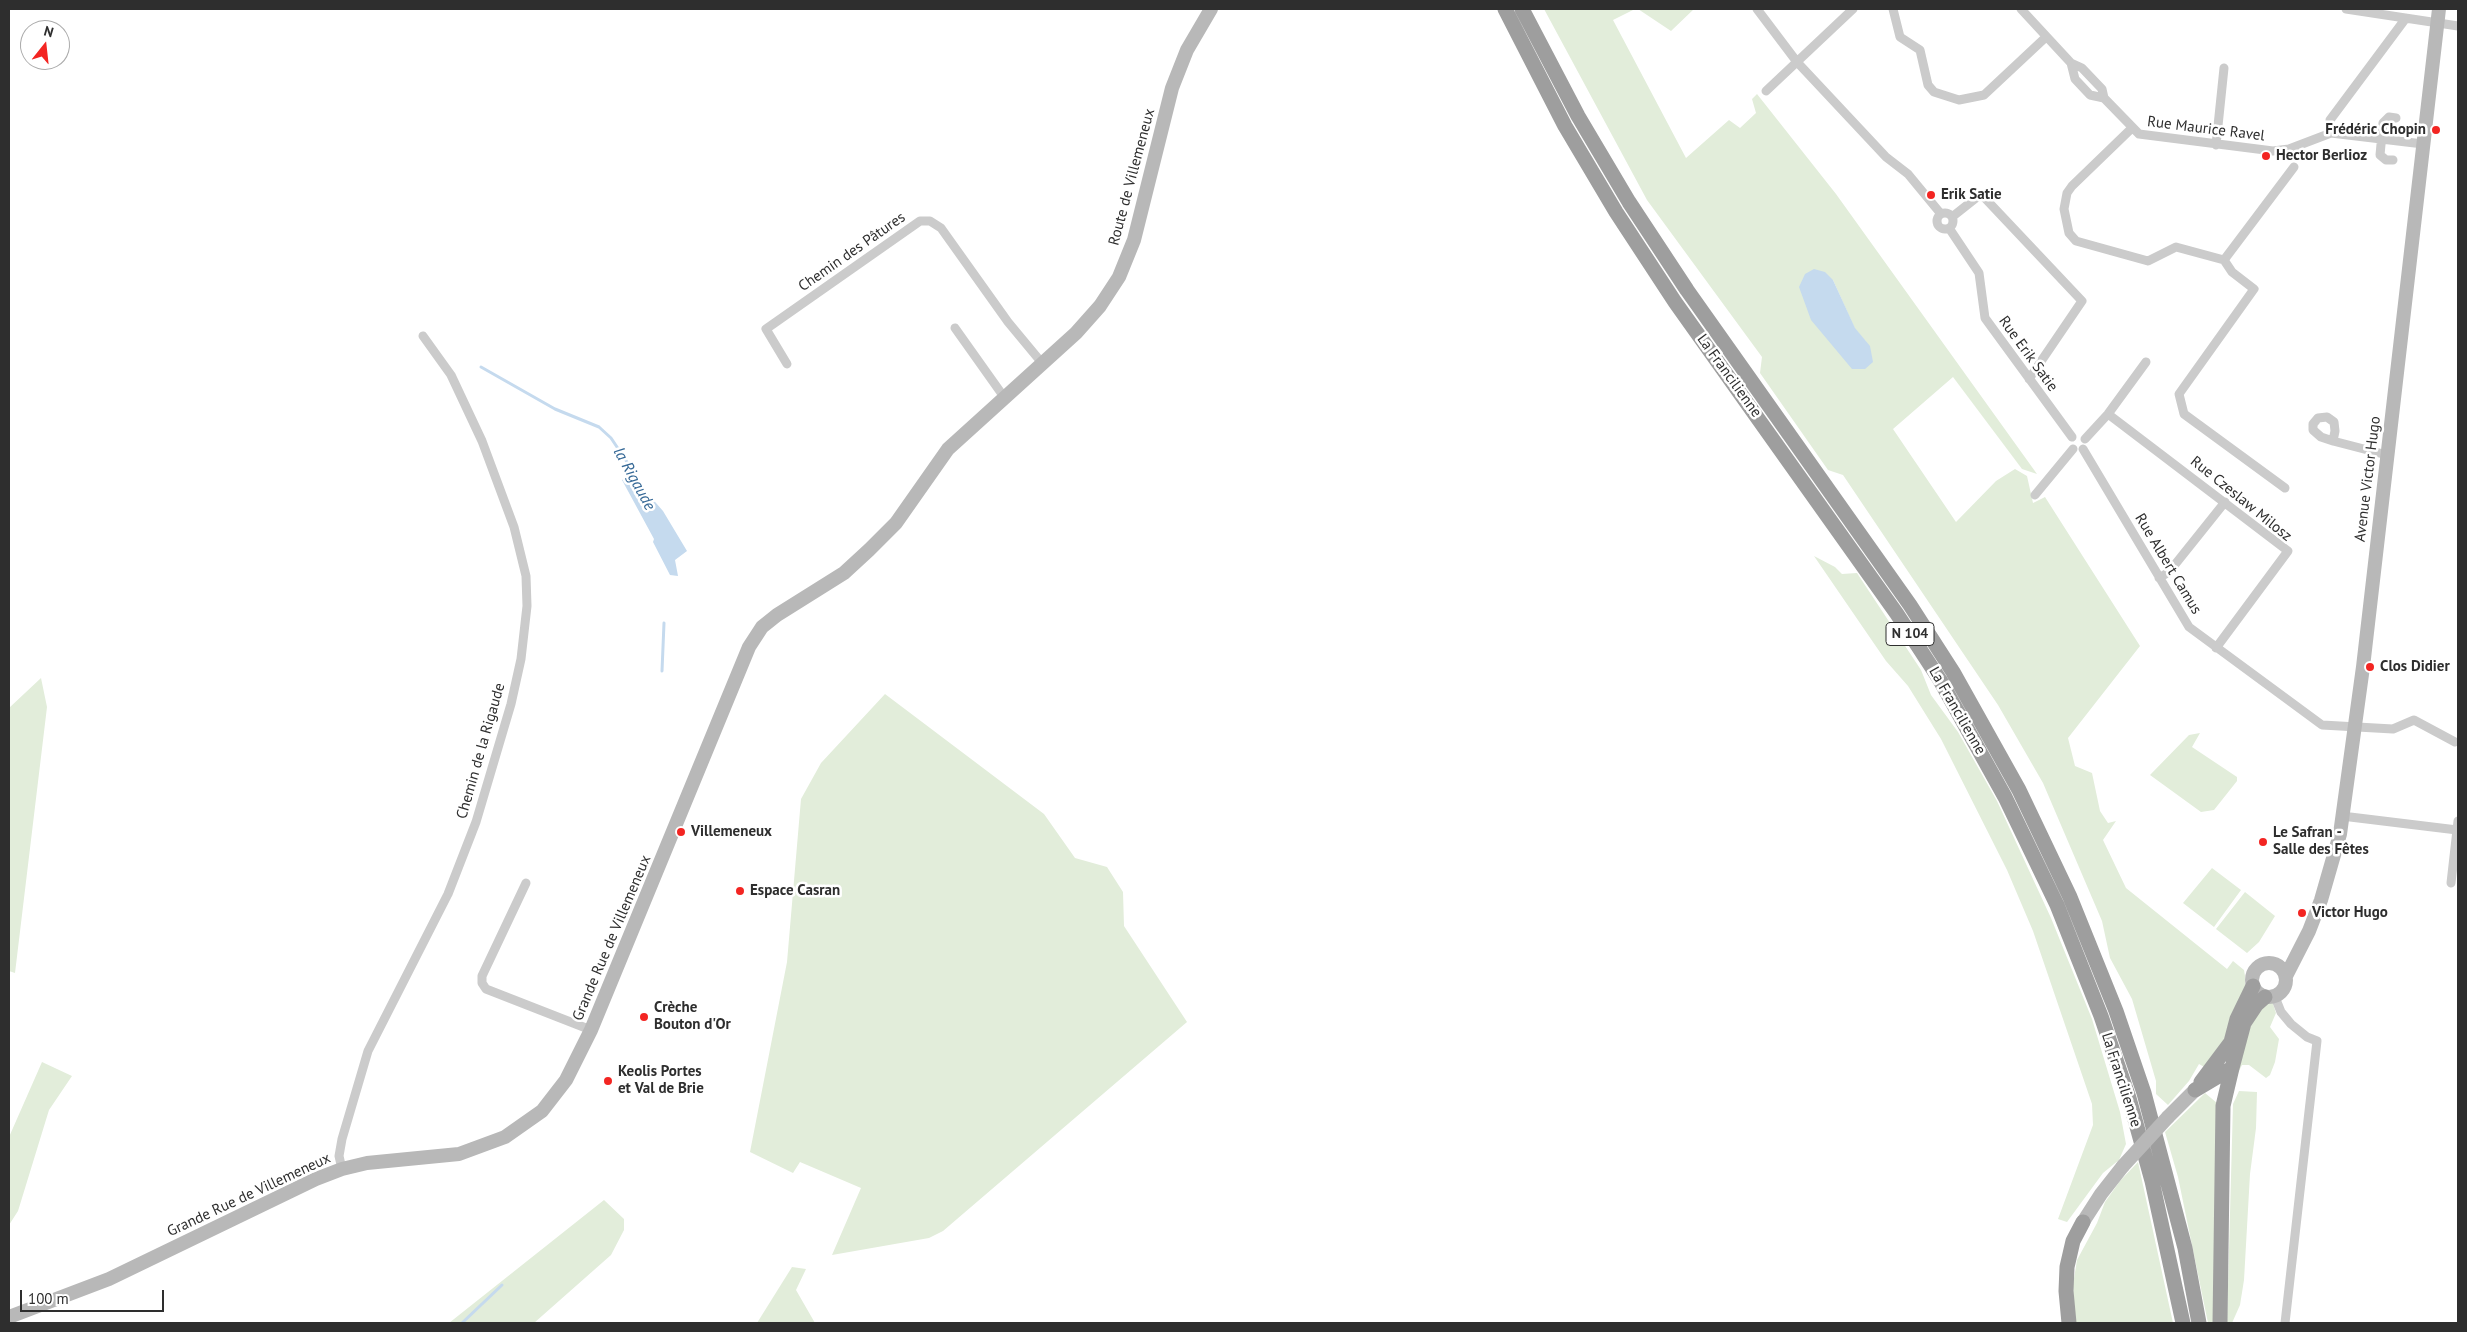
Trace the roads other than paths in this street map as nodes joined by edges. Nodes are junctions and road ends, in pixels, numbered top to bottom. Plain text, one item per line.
1 (1211, 9) edge
2 (1504, 9) edge
3 (1522, 9) edge
4 (1757, 9) edge
5 (1853, 9) edge
6 (1893, 9) edge
7 (2021, 9) edge
8 (2346, 9) edge
9 (2438, 16) edge
10 (2406, 18) junction
11 (2458, 26) edge
12 (2046, 36) junction
13 (1797, 62) junction
14 (2071, 62) junction
15 (2224, 68) dead end
16 (1766, 91) dead end
17 (2104, 98) junction
18 (2396, 118) dead end
19 (2330, 120) dead end
20 (2132, 128) junction
21 (2381, 138) junction
22 (2423, 144) junction
23 (2216, 145) junction
24 (2393, 160) dead end
25 (2294, 167) dead end
26 (1941, 214) junction
27 (1952, 217) junction
28 (1949, 228) junction
29 (2224, 260) junction
30 (955, 328) dead end
31 (423, 336) dead end
32 (2146, 362) dead end
33 (1043, 363) junction
34 (787, 364) dead end
35 (2029, 379) junction
36 (1004, 397) junction
37 (2108, 414) junction
38 (2072, 437) junction
39 (2085, 439) junction
40 (2333, 440) dead end
41 (2073, 449) junction
42 (2083, 449) junction
43 (2387, 455) junction
44 (2285, 488) dead end
45 (2035, 494) dead end
46 (2224, 502) junction
47 (2159, 578) junction
48 (2216, 648) junction
49 (2354, 726) junction
50 (2455, 742) dead end
51 (2342, 816) junction
52 (2458, 825) edge
53 (2452, 882) dead end
54 (526, 883) dead end
55 (2300, 947) junction
56 (2273, 963) junction
57 (2286, 976) junction
58 (2253, 986) junction
59 (2270, 997) junction
60 (591, 1030) junction
61 (2232, 1068) junction
62 (2195, 1090) junction
63 (2223, 1106) junction
64 (342, 1169) junction
65 (2083, 1222) joint
66 (9, 1317) edge
67 (2069, 1323) edge
68 (2183, 1323) edge
69 (2199, 1323) edge
70 (2220, 1323) edge
71 (2285, 1323) edge

1 - 33 main road, Route de Villemeneux
2 - 68 highway, La Francilienne / N 104
3 - 69 highway, La Francilienne / N 104
4 - 13 street, Rue Erik Satie
5 - 13 street
6 - 12 street
7 - 12 street, Rue Maurice Ravel
8 - 10 street
9 - 10 street
9 - 11 street
9 - 22 main road, Avenue Victor Hugo
10 - 19 street
12 - 14 street, Rue Maurice Ravel
13 - 16 street
13 - 26 street, Rue Erik Satie
14 - 17 street, Rue Maurice Ravel
14 - 17 street, Rue Maurice Ravel
15 - 23 street
17 - 20 street, Rue Maurice Ravel
18 - 21 street
20 - 23 street, Rue Maurice Ravel
20 - 29 street
21 - 22 street, Rue Maurice Ravel
21 - 23 street, Rue Maurice Ravel
21 - 24 street
22 - 43 main road, Avenue Victor Hugo
25 - 29 street
26 - 27 street
26 - 28 street, Rue Erik Satie
27 - 28 street
27 - 35 street
28 - 35 street, Rue Erik Satie
29 - 44 street
30 - 36 street
31 - 64 street, Chemin de la Rigaude
32 - 37 street
33 - 34 street, Chemin des Pâtures
33 - 36 main road, Grande Rue de Villemeneux
35 - 38 street, Rue Erik Satie
36 - 60 main road, Grande Rue de Villemeneux
37 - 39 street
37 - 46 street, Rue Czeslaw Milosz
38 - 39 street
38 - 41 street
39 - 42 street
40 - 43 street
41 - 42 street
41 - 45 street
42 - 47 street, Rue Albert Camus
43 - 49 main road, Avenue Victor Hugo
46 - 47 street
46 - 48 street, Rue Czeslaw Milosz
47 - 48 street, Rue Albert Camus
48 - 49 street, Rue Albert Camus
49 - 50 street, Rue Albert Camus
49 - 51 main road, Avenue Victor Hugo
51 - 52 street
51 - 55 main road, Avenue Victor Hugo
52 - 53 street
54 - 60 street
55 - 56 main road
55 - 57 main road, Avenue Victor Hugo
56 - 57 main road
56 - 58 main road
57 - 59 main road
58 - 59 main road
58 - 62 highway
59 - 61 highway
59 - 71 street
60 - 64 main road, Grande Rue de Villemeneux
61 - 62 highway
61 - 63 highway
62 - 63 highway
62 - 65 main road, bridge
63 - 70 highway
64 - 66 main road, Grande Rue de Villemeneux
65 - 67 highway

